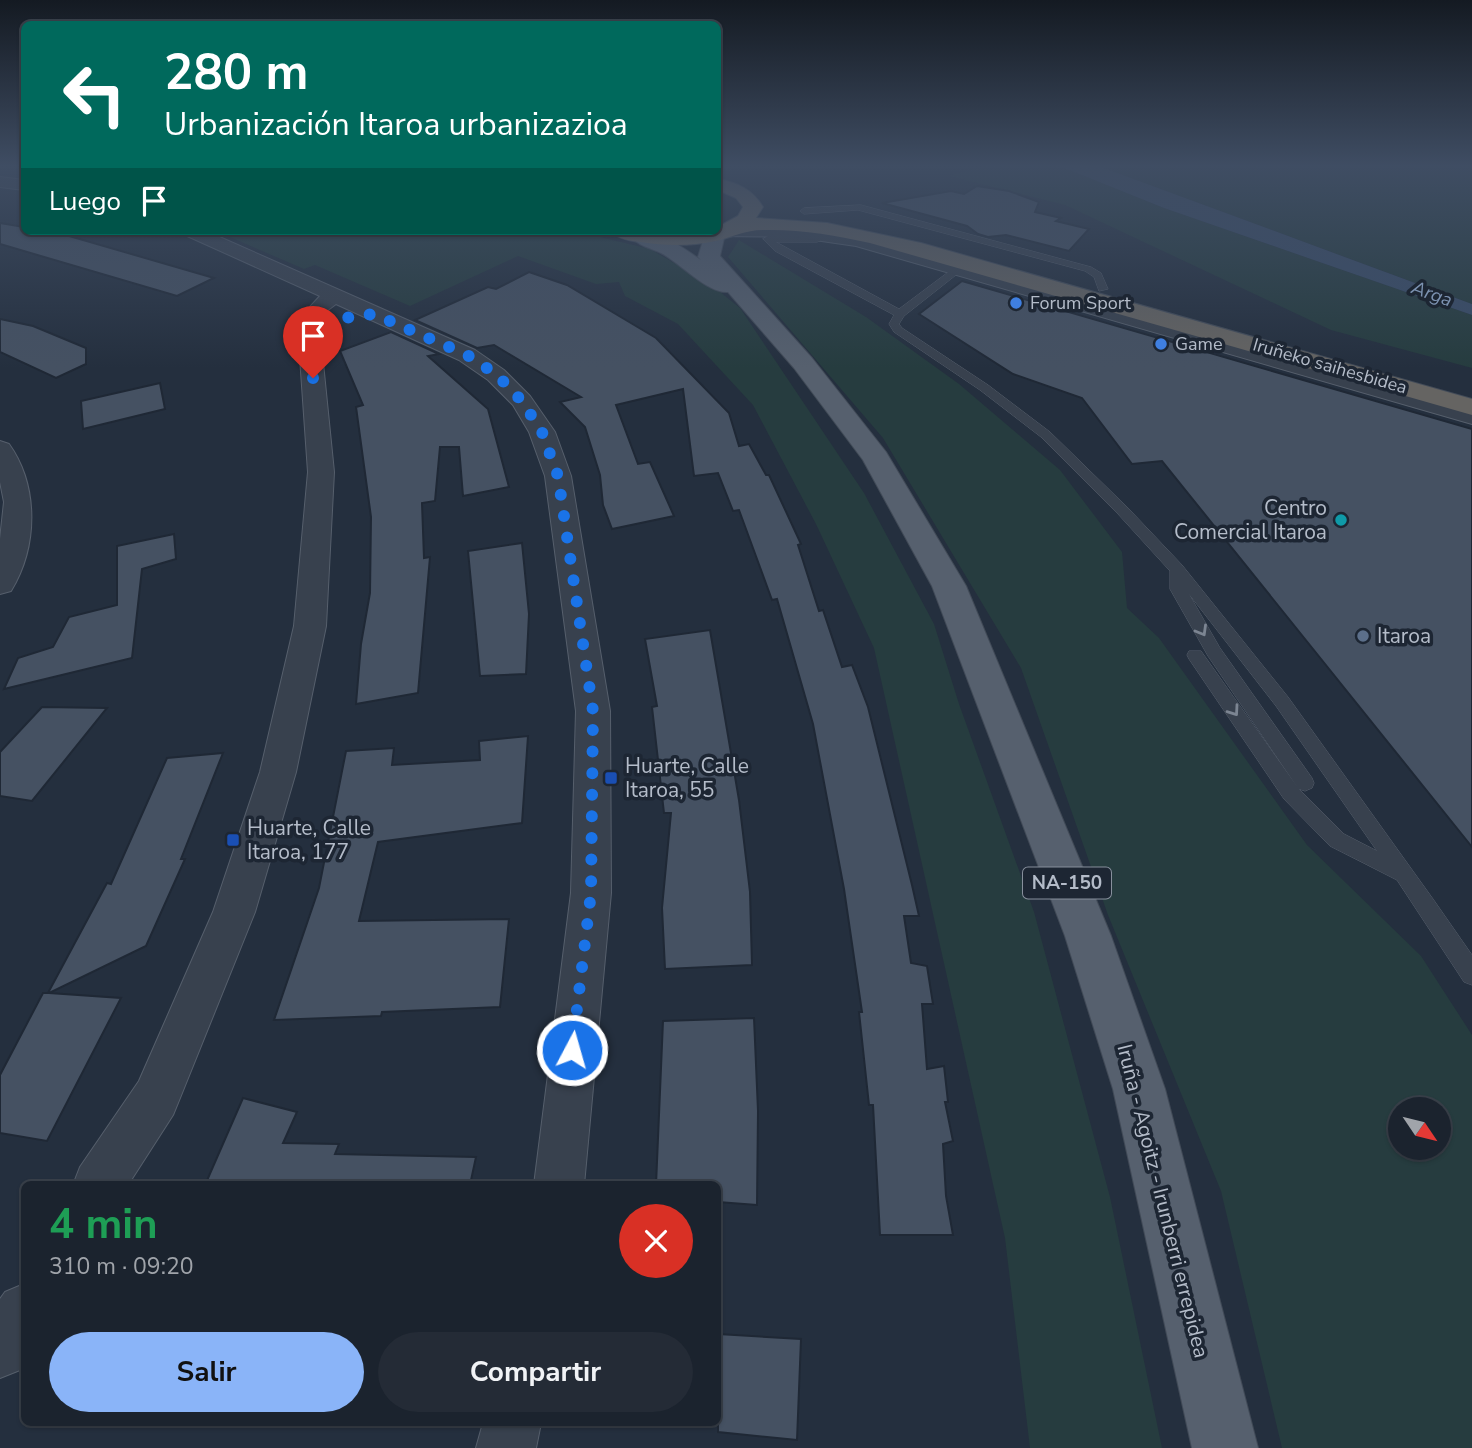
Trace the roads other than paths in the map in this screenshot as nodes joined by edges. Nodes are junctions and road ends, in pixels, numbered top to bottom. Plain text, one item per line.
1 (726, 233) edge
2 (776, 233) edge
3 (843, 233) edge
4 (897, 233) edge
5 (200, 235) edge
6 (635, 235) edge
7 (699, 235) edge
8 (642, 237) junction
9 (889, 250) junction
10 (274, 267) junction
11 (958, 269) junction
12 (333, 295) junction
13 (742, 295) junction
14 (374, 314) junction
15 (900, 314) junction
16 (312, 331) junction
17 (1472, 393) edge
18 (1472, 407) edge
19 (1472, 417) edge
20 (0, 449) edge
21 (1177, 569) junction
22 (0, 584) edge
23 (1195, 656) dead end
24 (1305, 783) dead end
25 (1404, 874) junction
26 (1472, 974) edge
27 (101, 1181) edge
28 (559, 1181) edge
29 (21, 1316) edge
30 (0, 1350) edge
31 (511, 1426) edge
32 (506, 1448) edge
33 (1225, 1448) edge

1 - 13 main road, Iruña - Agoitz - Irunberri errepidea
2 - 9 street
3 - 18 highway, Iruñeko saihesbidea
4 - 17 highway, Iruñeko saihesbidea
5 - 10 street
6 - 8 highway, Iruñeko saihesbidea
7 - 8 highway, Iruñeko saihesbidea
8 - 13 main road, Iruña - Agoitz - Irunberri errepidea
9 - 11 street
9 - 15 lane
10 - 12 street
10 - 16 street
11 - 15 lane
11 - 19 street
12 - 14 street
12 - 16 street
13 - 33 main road, Iruña - Agoitz - Irunberri errepidea / NA-150
14 - 16 street
14 - 28 street
15 - 21 lane
16 - 27 street
20 - 22 street
21 -> 24 lane
21 - 25 lane
23 -> 25 lane
25 - 26 lane
29 - 30 street
31 - 32 street

